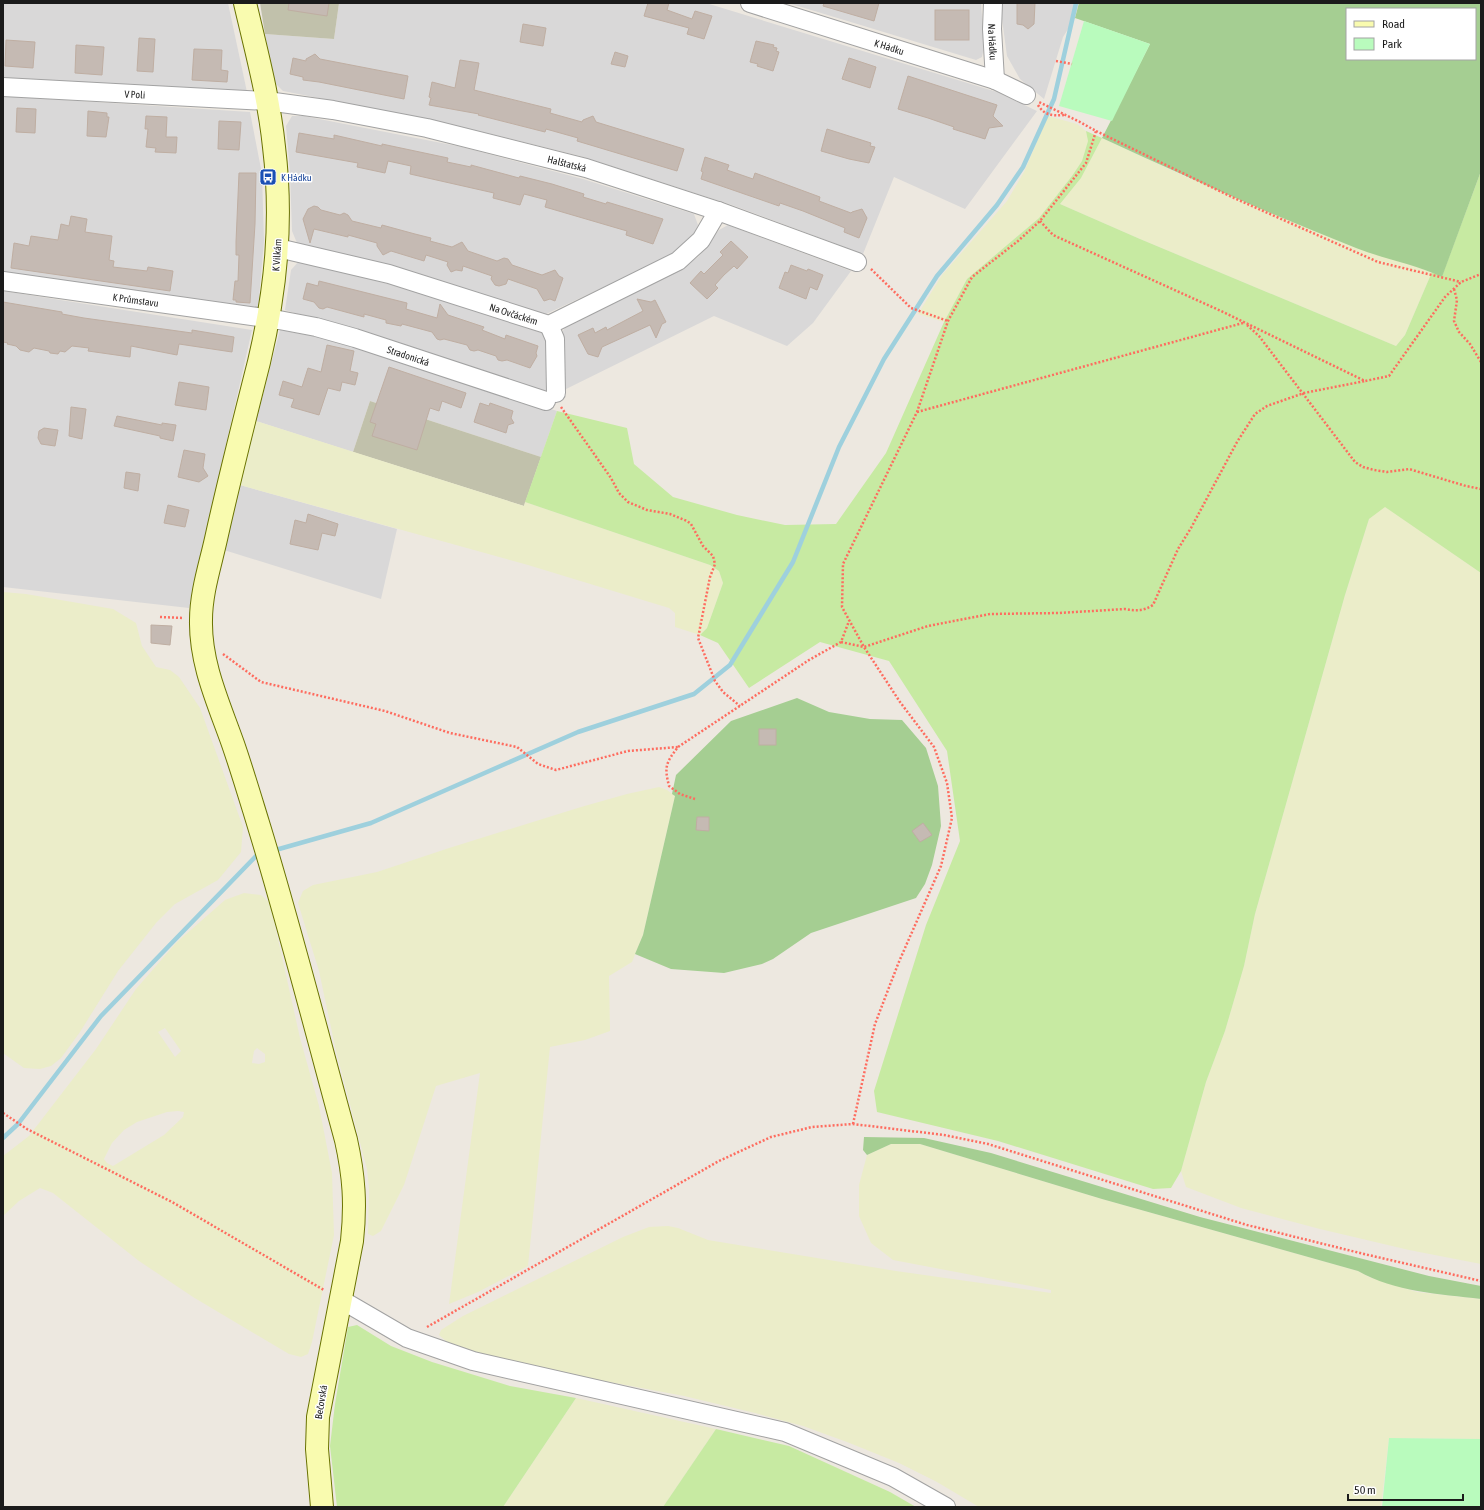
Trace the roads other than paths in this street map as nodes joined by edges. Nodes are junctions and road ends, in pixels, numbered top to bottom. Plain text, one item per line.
1 (245, 3) edge
2 (750, 3) edge
3 (992, 3) edge
4 (995, 80) junction
5 (3, 87) edge
6 (1026, 95) road end
7 (267, 101) junction
8 (718, 211) junction
9 (278, 248) junction
10 (857, 262) road end
11 (3, 281) edge
12 (268, 319) junction
13 (549, 325) junction
14 (267, 853) joint
15 (340, 1299) junction
16 (322, 1507) edge
17 (946, 1507) edge

1 - 7 street, K Vilkám
2 - 4 street, K Hádku
3 - 4 street, Na Hádku
4 - 6 street, K Hádku
5 - 7 street, V Poli
7 - 8 street, Halštatská
7 - 9 street, K Vilkám
8 - 10 street, Halštatská
8 - 13 street, Na Ovčáckém
9 - 12 street, K Vilkám
9 - 13 street, Na Ovčáckém
11 - 12 street, K Průmstavu
12 - 13 street, Stradonická
12 - 14 street, K Vilkám
14 - 15 street, Bečovská
15 - 16 street, Bečovská
15 - 17 street

